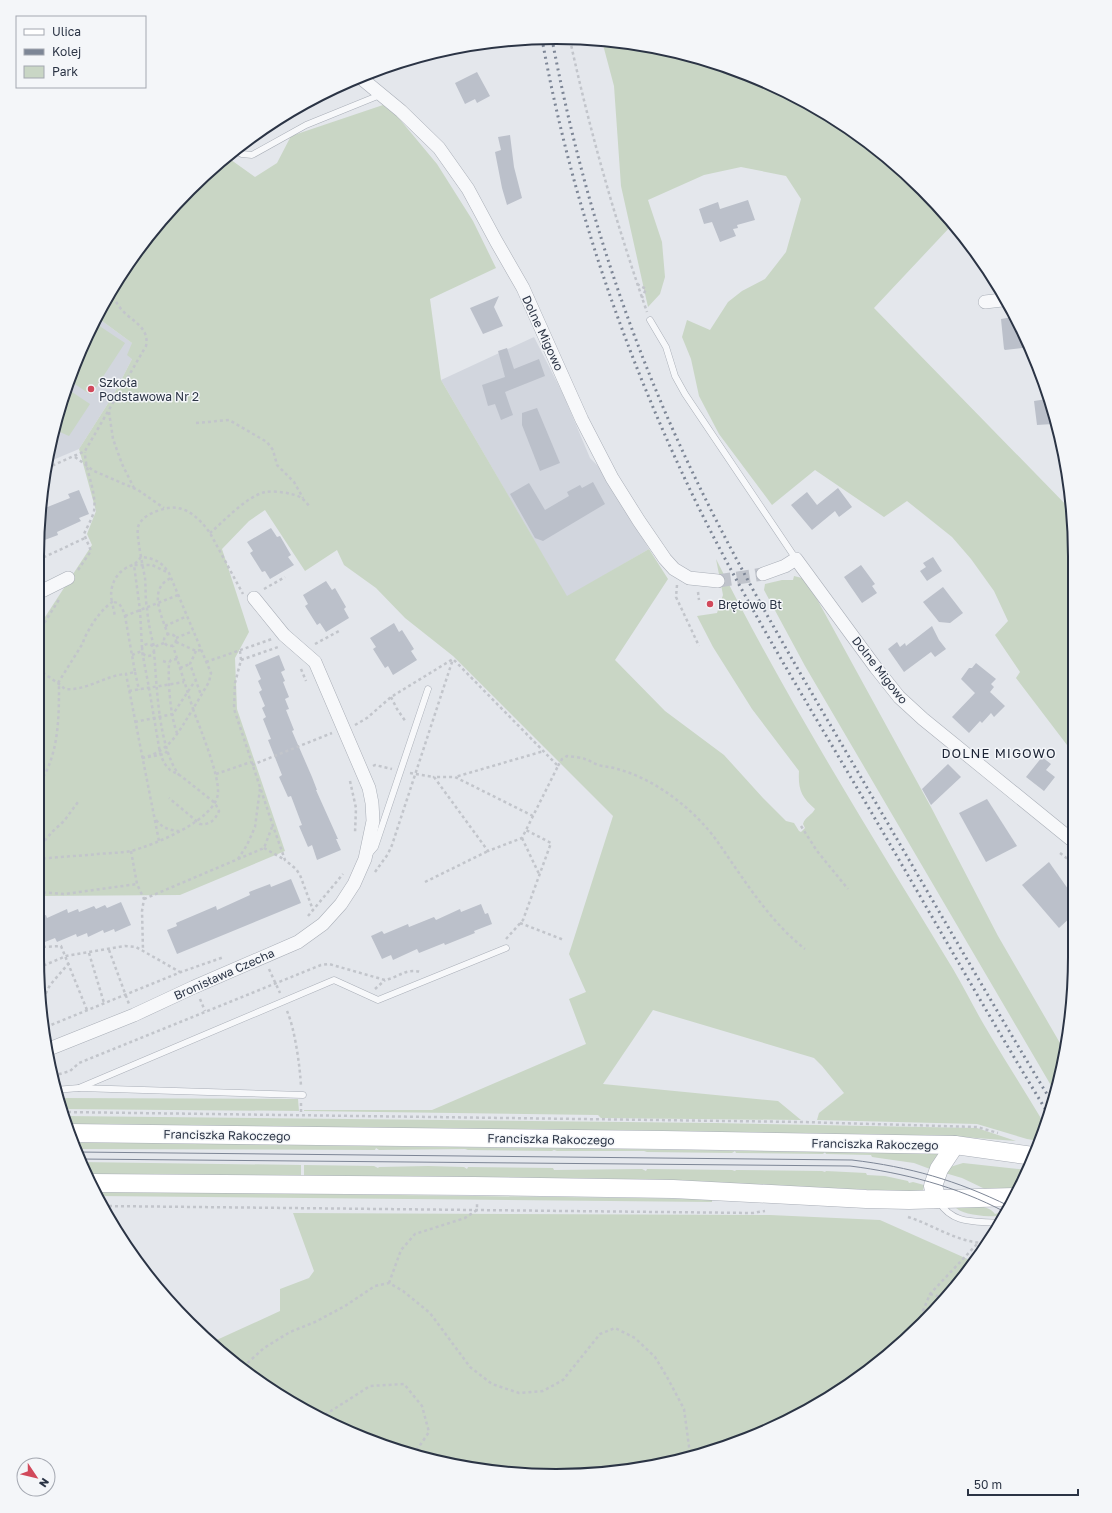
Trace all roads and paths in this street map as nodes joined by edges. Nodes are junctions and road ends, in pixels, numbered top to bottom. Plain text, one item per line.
1 (571, 44) edge
2 (365, 81) edge
3 (381, 94) junction
4 (240, 153) edge
5 (637, 284) junction
6 (114, 298) edge
7 (642, 298) junction
8 (999, 300) edge
9 (984, 302) dead end
10 (650, 320) joint
11 (109, 412) junction
12 (196, 423) dead end
13 (85, 451) junction
14 (75, 457) junction
15 (52, 466) edge
16 (86, 466) junction
17 (134, 488) junction
18 (303, 498) junction
19 (310, 507) dead end
20 (164, 508) junction
21 (210, 533) junction
22 (85, 538) junction
23 (91, 551) dead end
24 (45, 557) edge
25 (141, 557) junction
26 (796, 559) junction
27 (142, 564) junction
28 (134, 565) junction
29 (169, 573) junction
30 (680, 573) junction
31 (763, 574) tunnel mouth
32 (284, 577) dead end
33 (68, 578) dead end
34 (171, 578) junction
35 (718, 581) tunnel mouth
36 (44, 590) edge
37 (178, 595) junction
38 (254, 598) junction
39 (112, 602) junction
40 (158, 603) junction
41 (146, 607) junction
42 (140, 610) junction
43 (115, 616) dead end
44 (125, 616) junction
45 (187, 616) junction
46 (165, 626) junction
47 (193, 631) junction
48 (339, 631) dead end
49 (168, 635) junction
50 (176, 640) junction
51 (282, 640) junction
52 (164, 642) junction
53 (173, 646) junction
54 (699, 646) dead end
55 (154, 648) junction
56 (142, 650) junction
57 (201, 650) junction
58 (154, 651) junction
59 (196, 651) junction
60 (240, 651) junction
61 (303, 651) junction
62 (132, 655) junction
63 (177, 659) junction
64 (241, 660) junction
65 (163, 661) dead end
66 (169, 662) junction
67 (206, 662) junction
68 (190, 664) junction
69 (180, 668) junction
70 (135, 672) junction
71 (44, 673) edge
72 (126, 674) junction
73 (195, 681) junction
74 (184, 682) junction
75 (59, 683) junction
76 (170, 684) junction
77 (308, 684) dead end
78 (157, 686) junction
79 (149, 688) junction
80 (428, 689) dead end
81 (139, 690) junction
82 (129, 691) junction
83 (188, 692) junction
84 (202, 695) junction
85 (391, 697) junction
86 (193, 709) junction
87 (172, 714) junction
88 (161, 717) junction
89 (154, 718) junction
90 (135, 722) junction
91 (408, 725) dead end
92 (350, 726) junction
93 (326, 727) dead end
94 (177, 733) junction
95 (330, 734) junction
96 (332, 741) dead end
97 (167, 749) junction
98 (544, 750) junction
99 (160, 751) junction
100 (161, 755) junction
101 (146, 757) junction
102 (142, 758) junction
103 (251, 764) junction
104 (376, 765) dead end
105 (558, 766) junction
106 (388, 768) dead end
107 (216, 774) junction
108 (347, 774) dead end
109 (416, 774) dead end
110 (181, 776) junction
111 (44, 777) edge
112 (434, 777) junction
113 (455, 777) junction
114 (260, 788) junction
115 (169, 798) dead end
116 (78, 802) dead end
117 (215, 803) junction
118 (533, 816) junction
119 (155, 819) junction
120 (197, 821) junction
121 (272, 826) junction
122 (800, 826) dead end
123 (526, 830) junction
124 (180, 831) junction
125 (1068, 837) edge
126 (355, 838) dead end
127 (522, 838) junction
128 (159, 840) junction
129 (44, 842) edge
130 (264, 848) junction
131 (131, 851) junction
132 (488, 851) junction
133 (1060, 853) dead end
134 (44, 858) edge
135 (365, 858) junction
136 (237, 859) junction
137 (1068, 859) edge
138 (285, 860) junction
139 (344, 872) dead end
140 (540, 874) junction
141 (425, 882) dead end
142 (137, 884) junction
143 (848, 889) dead end
144 (44, 892) edge
145 (144, 899) junction
146 (314, 911) junction
147 (304, 921) dead end
148 (520, 923) junction
149 (564, 940) dead end
150 (44, 947) edge
151 (506, 948) joint
152 (805, 949) dead end
153 (109, 950) junction
154 (143, 950) junction
155 (89, 953) junction
156 (66, 956) junction
157 (225, 957) dead end
158 (69, 963) junction
159 (44, 965) edge
160 (268, 966) dead end
161 (181, 972) junction
162 (275, 981) dead end
163 (45, 993) edge
164 (198, 994) dead end
165 (126, 995) junction
166 (104, 1003) junction
167 (87, 1010) junction
168 (205, 1011) dead end
169 (134, 1015) junction
170 (48, 1026) edge
171 (294, 1035) dead end
172 (52, 1048) edge
173 (301, 1081) dead end
174 (80, 1088) junction
175 (61, 1089) edge
176 (303, 1095) dead end
177 (68, 1112) edge
178 (75, 1133) edge
179 (999, 1134) dead end
180 (955, 1145) junction
181 (1028, 1155) edge
182 (97, 1183) edge
183 (1007, 1197) edge
184 (937, 1199) junction
185 (477, 1203) dead end
186 (109, 1206) edge
187 (477, 1210) junction
188 (771, 1210) dead end
189 (907, 1217) dead end
190 (993, 1223) edge
191 (978, 1243) joint
192 (389, 1283) junction
193 (930, 1294) junction
194 (939, 1297) edge
195 (921, 1316) edge
196 (246, 1365) edge
197 (326, 1414) edge
198 (417, 1450) edge
199 (690, 1452) edge

1 - 5 path
2 - 3 street, Dolne Migowo
3 - 4 lane
3 - 30 street, Dolne Migowo
5 - 7 path
5 - 7 path
6 - 11 path
7 - 10 path
8 - 9 street
10 - 26 lane, Dolne Migowo
11 - 13 path
11 - 17 path
12 - 18 path
13 - 14 path
13 - 16 path
14 - 15 path
14 - 16 path
16 - 17 path
16 - 22 path
17 - 20 path
18 - 19 path
18 - 21 path
20 - 21 path
20 - 25 path
21 - 38 path
22 - 23 path
22 - 24 path
25 - 27 path
25 - 28 path
25 - 29 path
26 - 31 street
26 - 125 street, Dolne Migowo
27 - 28 path
27 - 29 path
27 - 41 path
28 - 39 path
28 - 42 path
29 - 34 path
30 - 35 street, Dolne Migowo
30 - 54 path
32 - 38 path
33 - 36 street
34 - 37 path
34 - 40 path
37 - 40 path
37 - 45 path
38 - 51 street, Bronisława Czecha
39 - 43 path
39 - 44 path
39 - 75 path
40 - 41 path
40 - 46 path
41 - 42 path
41 - 55 path
42 - 44 path
42 - 56 path
44 - 62 path
45 - 46 path
45 - 47 path
46 - 49 path
47 - 50 path
47 - 57 path
48 - 61 path
49 - 50 path
49 - 52 path
50 - 53 path
50 - 59 path
51 - 60 path
51 - 61 street, Bronisława Czecha
51 - 64 path
52 - 53 path
52 - 55 path
53 - 63 path
55 - 56 path
55 - 58 path
56 - 58 path
56 - 62 path
56 - 79 path
57 - 59 path
57 - 67 path
58 - 78 path
59 - 68 path
60 - 64 path
60 - 67 path
61 - 77 path
61 - 92 street, Bronisława Czecha
62 - 70 path
63 - 66 path
63 - 69 path
64 - 103 path
65 - 66 path
66 - 76 path
67 - 84 path
68 - 69 path
68 - 73 path
69 - 74 path
70 - 72 path
70 - 81 path
71 - 75 path
72 - 75 path
72 - 82 path
73 - 83 path
73 - 84 path
74 - 76 path
74 - 83 path
75 - 111 path
76 - 78 path
76 - 87 path
78 - 79 path
78 - 88 path
79 - 81 path
79 - 89 path
80 - 135 lane, Bronisława Czecha
81 - 82 path
82 - 90 path
83 - 86 path
83 - 87 path
84 - 86 path
85 - 91 path
85 - 92 path
85 - 98 path
86 - 94 path
86 - 107 path
87 - 88 path
87 - 94 path
88 - 89 path
88 - 97 path
89 - 90 path
89 - 99 path
90 - 102 path
92 - 95 path
92 - 135 street, Bronisława Czecha
93 - 95 path
94 - 97 path
95 - 96 path
95 - 103 path
97 - 99 path
97 - 100 path
97 - 110 path
98 - 105 path
98 - 113 path
99 - 100 path
99 - 101 path
100 - 101 path
100 - 110 path
101 - 102 path
102 - 119 path
103 - 107 path
103 - 114 path
104 - 106 path
105 - 118 path
105 - 152 path
107 - 117 path
108 - 126 path
109 - 112 path
110 - 117 path
112 - 113 path
112 - 132 path
113 - 118 path
114 - 121 path
114 - 136 path
115 - 120 path
116 - 129 path
117 - 120 path
117 - 120 path
118 - 123 path
119 - 124 path
119 - 128 path
120 - 124 path
121 - 130 path
121 - 138 path
122 - 143 path
123 - 127 path
123 - 140 path
124 - 128 path
127 - 132 path
127 - 140 path
128 - 131 path
130 - 136 path
130 - 138 path
131 - 134 path
131 - 142 path
132 - 141 path
133 - 137 path
135 - 169 street, Bronisława Czecha
136 - 145 path
138 - 146 path
139 - 146 path
140 - 148 path
142 - 144 path
142 - 145 path
145 - 154 path
146 - 147 path
148 - 149 path
148 - 151 path
150 - 156 path
151 - 174 lane
153 - 154 path
153 - 155 path
153 - 165 path
154 - 161 path
155 - 156 path
155 - 166 path
156 - 158 path
156 - 159 path
157 - 161 path
158 - 163 path
158 - 167 path
160 - 162 path
161 - 165 path
164 - 168 path
165 - 166 path
165 - 169 path
166 - 167 path
167 - 170 path
169 - 172 street, Bronisława Czecha
171 - 173 path
174 - 175 lane
174 - 176 lane
177 - 179 path
178 - 180 main road, Franciszka Rakoczego
180 - 181 main road, Franciszka Rakoczego
180 - 184 main road
182 - 184 main road
183 - 184 main road
184 - 190 lane
185 - 187 path
186 - 187 path
187 - 188 path
187 - 192 path
189 - 191 path
191 - 193 path
192 - 196 path
192 - 199 path
193 - 194 path
193 - 195 path
197 - 198 path

